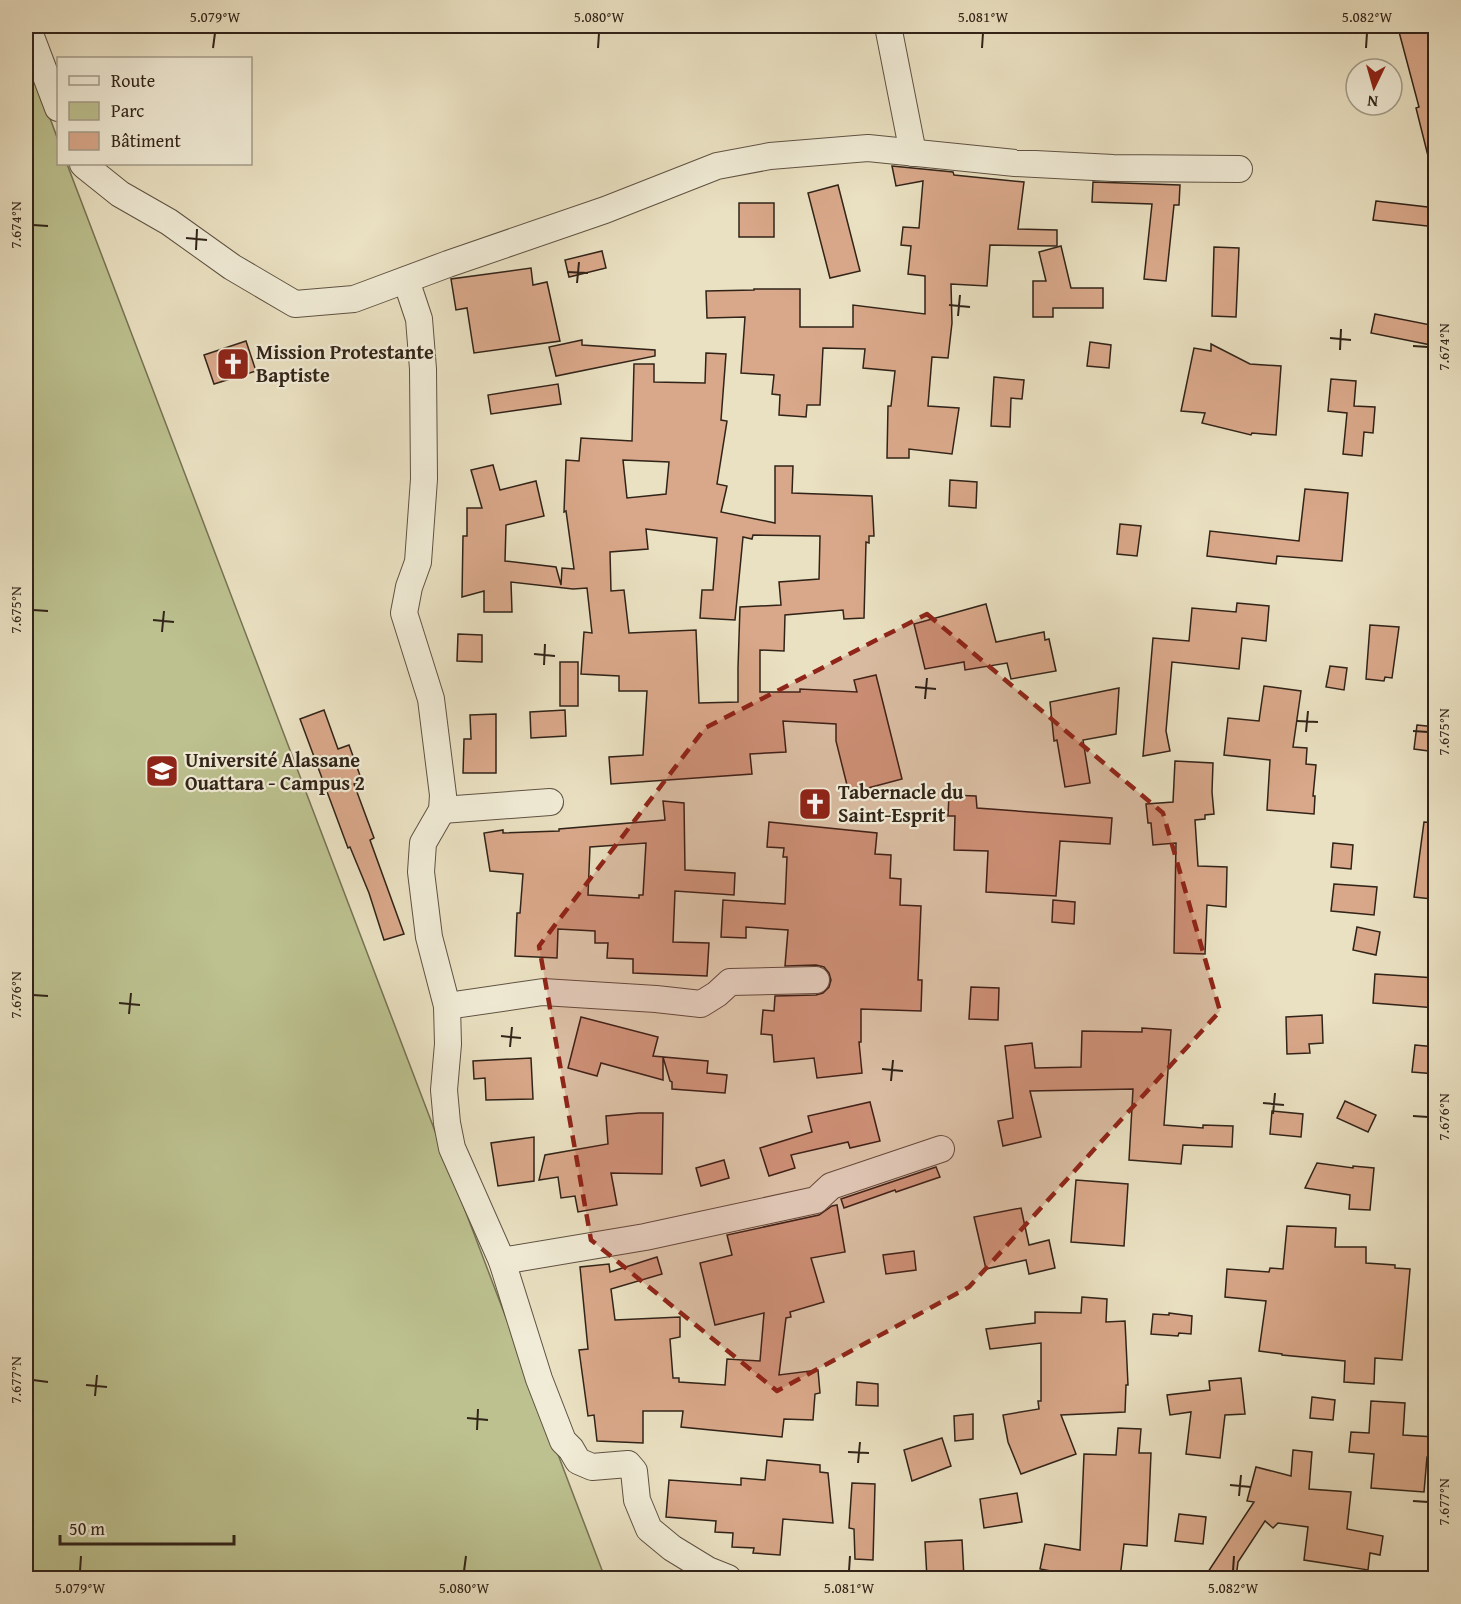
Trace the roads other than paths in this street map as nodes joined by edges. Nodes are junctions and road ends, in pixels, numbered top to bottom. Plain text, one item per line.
1 (27, 26) edge
2 (888, 26) edge
3 (57, 105) edge
4 (913, 153) junction
5 (84, 165) edge
6 (1239, 169) dead end
7 (406, 280) junction
8 (550, 802) dead end
9 (442, 810) junction
10 (816, 980) dead end
11 (447, 1006) junction
12 (941, 1149) dead end
13 (502, 1261) junction
14 (728, 1578) edge

1 - 3 street
2 - 4 street
4 - 6 street
4 - 7 street
5 - 7 street
7 - 9 street
8 - 9 street
9 - 11 street
10 - 11 street
11 - 13 street
12 - 13 street
13 - 14 street

